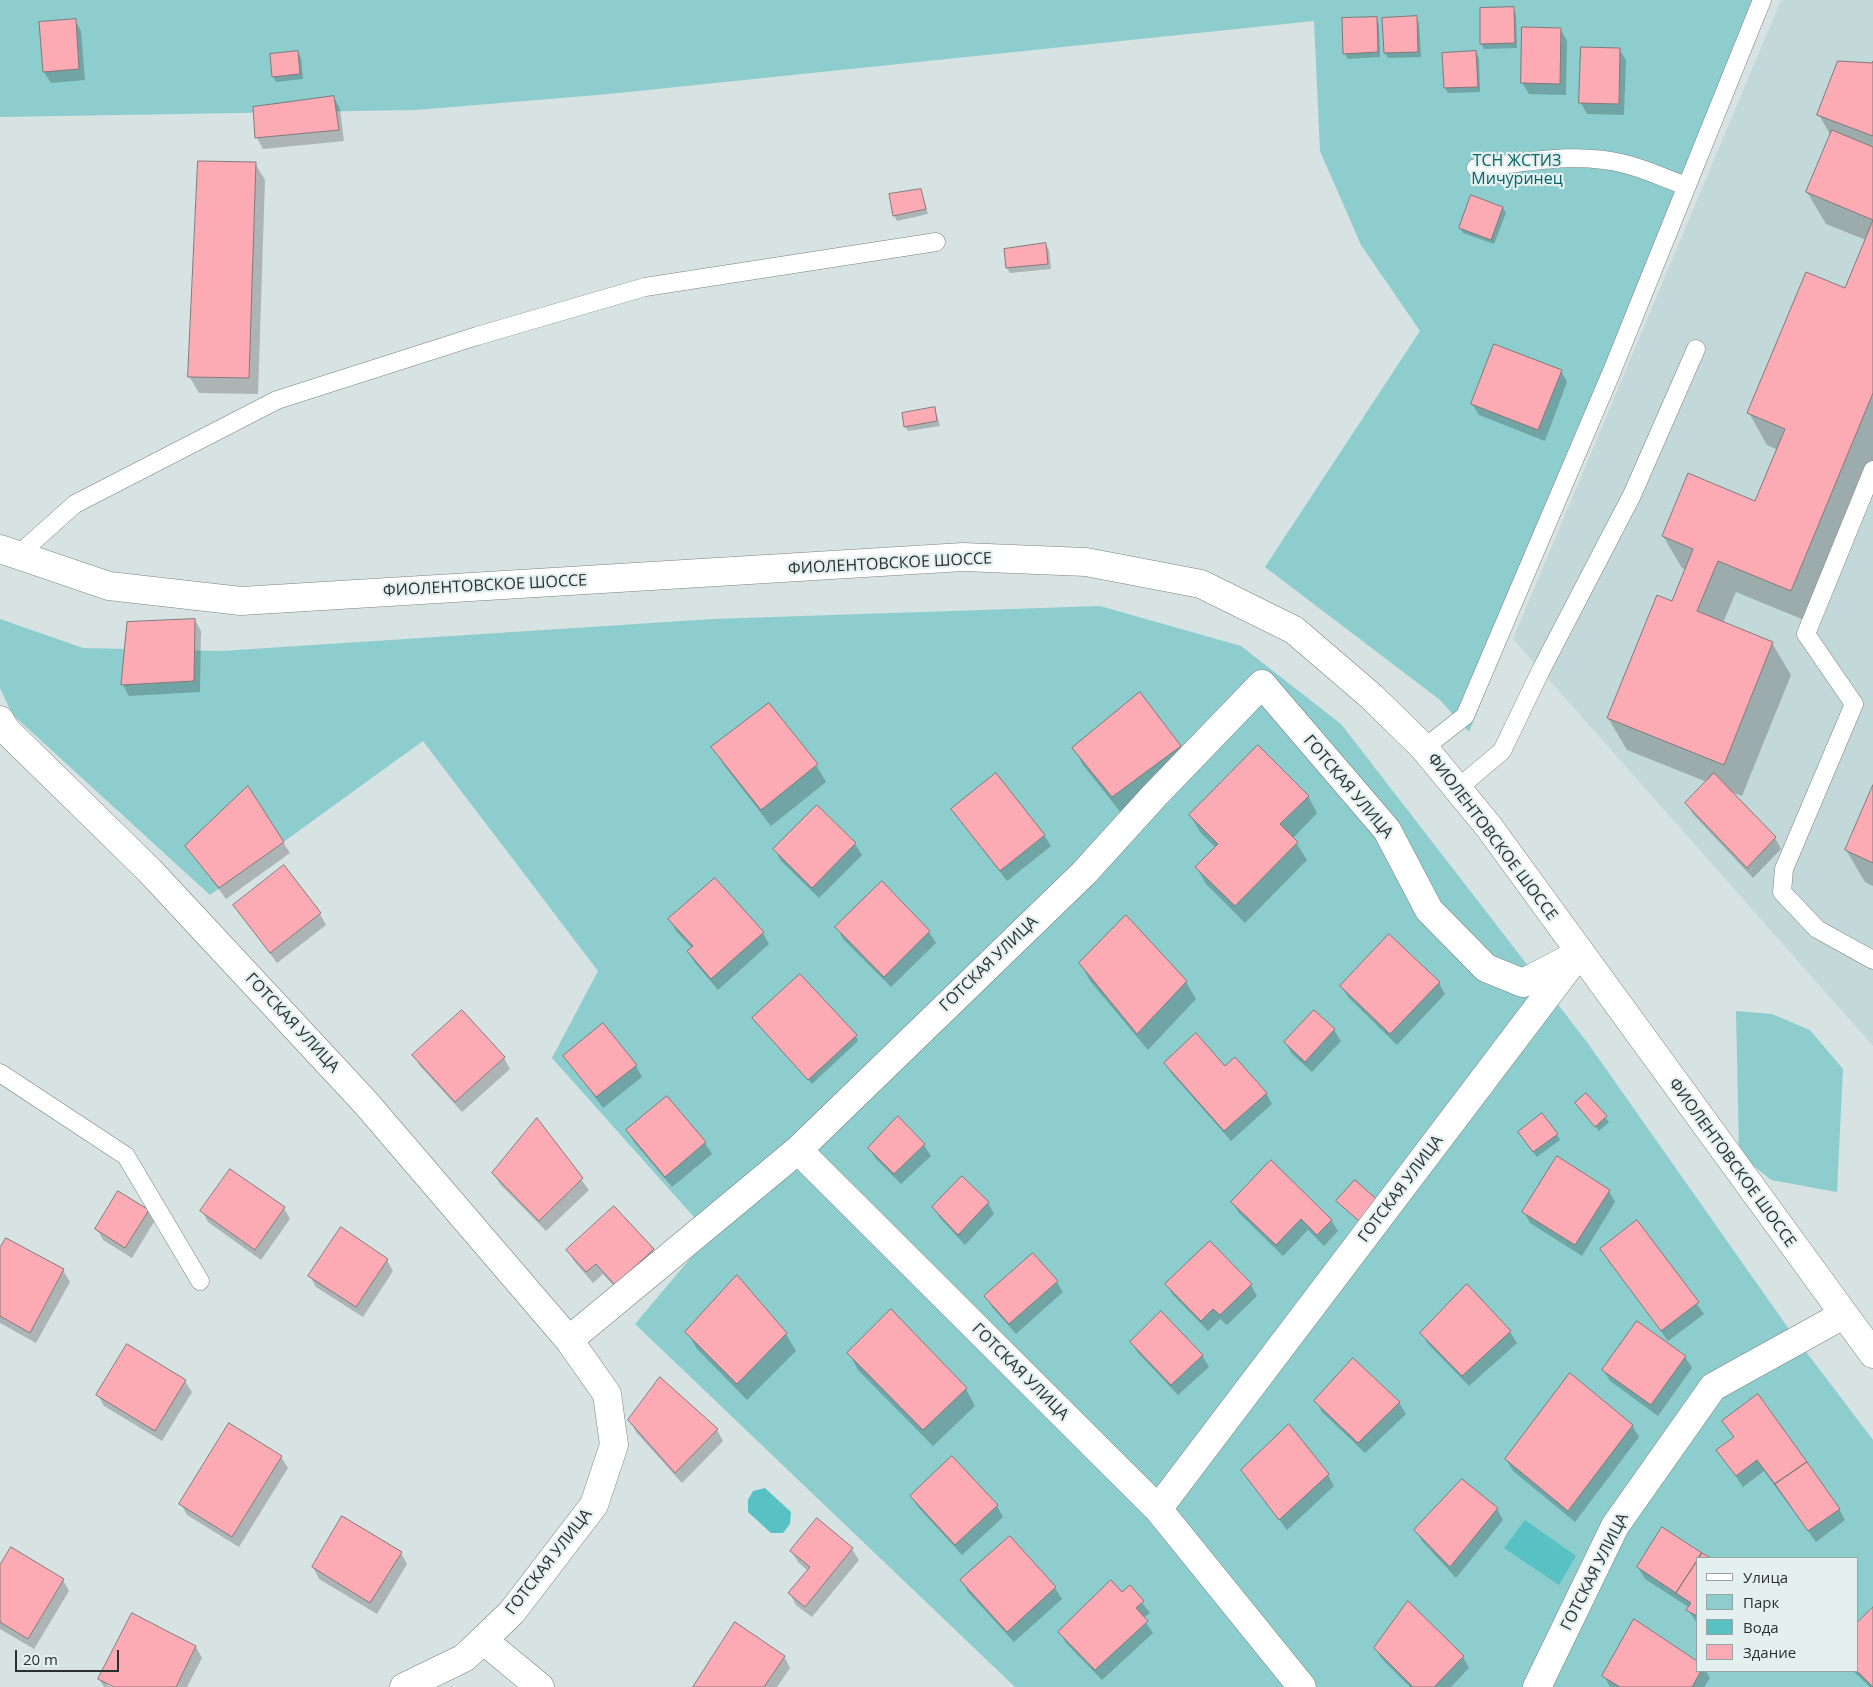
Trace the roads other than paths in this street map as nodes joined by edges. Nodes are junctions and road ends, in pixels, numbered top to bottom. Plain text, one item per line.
1 (1762, 0) edge
2 (1476, 168) dead end
3 (1686, 186) junction
4 (936, 242) dead end
5 (1696, 349) dead end
6 (1873, 470) edge
7 (9, 552) edge
8 (0, 720) edge
9 (1424, 748) junction
10 (1457, 789) junction
11 (1580, 953) junction
12 (1873, 960) edge
13 (0, 1073) edge
14 (798, 1150) junction
15 (200, 1281) dead end
16 (1842, 1315) junction
17 (569, 1340) junction
18 (1873, 1354) edge
19 (1158, 1509) junction
20 (483, 1640) junction
21 (404, 1687) edge
22 (540, 1687) edge
23 (1302, 1687) edge
24 (1537, 1687) edge

1 - 3 lane
2 - 3 lane
3 - 9 lane
4 - 7 lane
5 - 10 lane
6 - 12 lane
7 - 9 street, ФИОЛЕНТОВСКОЕ ШОССЕ
8 - 17 street, ГОТСКАЯ УЛИЦА
9 - 10 street, ФИОЛЕНТОВСКОЕ ШОССЕ
10 - 11 street, ФИОЛЕНТОВСКОЕ ШОССЕ
11 - 14 street, ГОТСКАЯ УЛИЦА
11 - 16 street, ФИОЛЕНТОВСКОЕ ШОССЕ
11 - 19 street, ГОТСКАЯ УЛИЦА
13 - 15 lane
14 - 17 street, ГОТСКАЯ УЛИЦА
14 - 19 street, ГОТСКАЯ УЛИЦА
16 - 18 street, ФИОЛЕНТОВСКОЕ ШОССЕ
16 - 24 street, ГОТСКАЯ УЛИЦА
17 - 20 street, ГОТСКАЯ УЛИЦА
19 - 23 street, ГОТСКАЯ УЛИЦА
20 - 21 street, ГОТСКАЯ УЛИЦА
20 - 22 street

